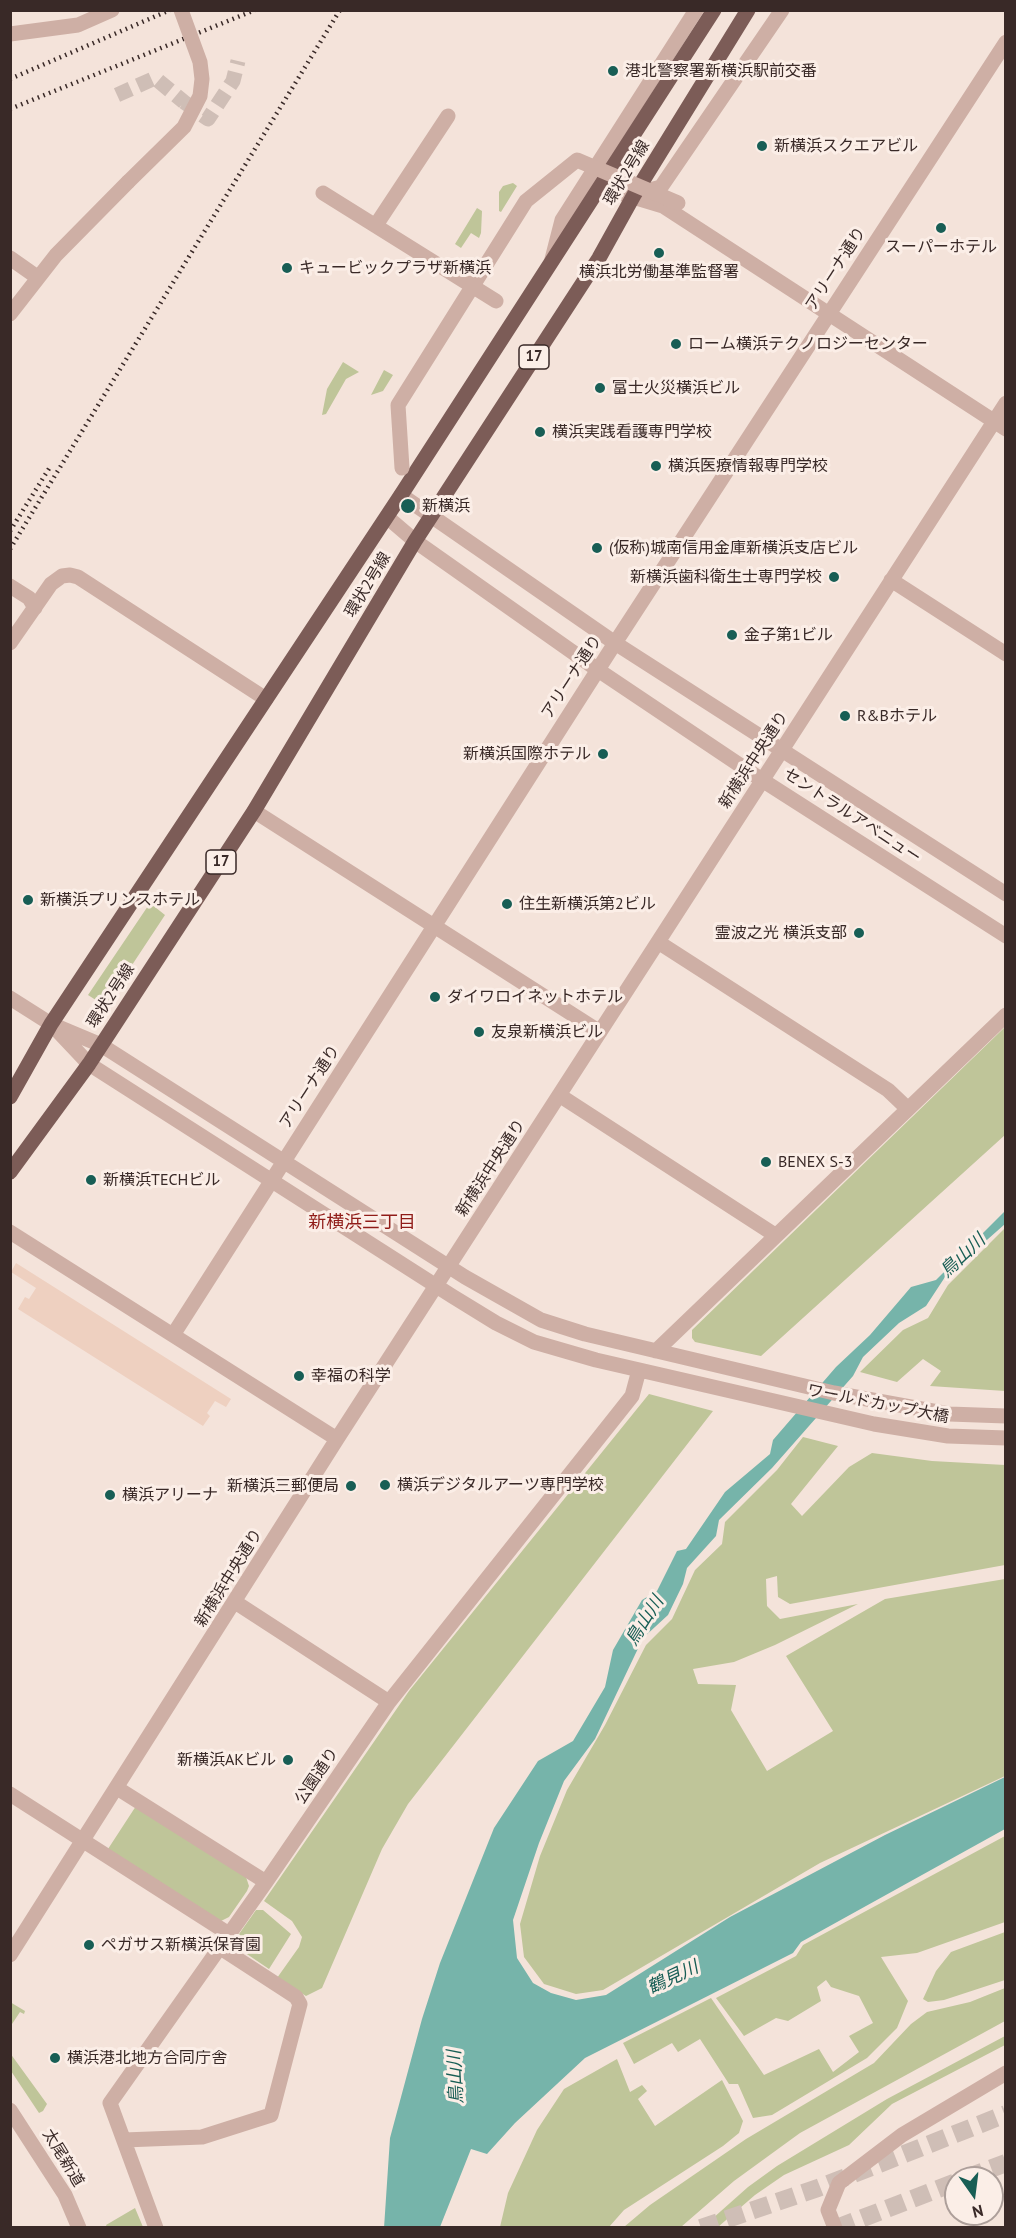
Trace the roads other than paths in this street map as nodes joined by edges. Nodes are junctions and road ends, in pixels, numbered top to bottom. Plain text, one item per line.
1 (112, 10) edge
2 (181, 10) edge
3 (696, 10) edge
4 (714, 10) edge
5 (748, 10) edge
6 (782, 10) edge
7 (10, 34) edge
8 (1005, 42) edge
9 (448, 116) dead end
10 (600, 187) junction
11 (323, 193) dead end
12 (634, 195) junction
13 (678, 203) dead end
14 (376, 225) junction
15 (10, 258) edge
16 (551, 262) junction
17 (37, 277) junction
18 (472, 286) junction
19 (496, 301) dead end
20 (10, 314) edge
21 (828, 315) junction
22 (1005, 403) edge
23 (1000, 425) edge
24 (402, 468) dead end
25 (401, 495) junction
26 (431, 516) junction
27 (387, 517) junction
28 (415, 541) junction
29 (891, 580) junction
30 (10, 586) edge
31 (35, 608) junction
32 (10, 643) edge
33 (615, 643) junction
34 (1005, 654) edge
35 (598, 670) junction
36 (266, 699) junction
37 (782, 750) junction
38 (762, 780) junction
39 (254, 811) junction
40 (1005, 894) edge
41 (434, 926) junction
42 (1005, 936) edge
43 (658, 942) junction
44 (10, 998) edge
45 (1005, 1015) edge
46 (51, 1024) junction
47 (600, 1032) junction
48 (101, 1045) junction
49 (89, 1064) junction
50 (559, 1095) junction
51 (10, 1097) edge
52 (908, 1108) junction
53 (284, 1161) junction
54 (10, 1172) edge
55 (271, 1181) junction
56 (10, 1232) edge
57 (775, 1235) junction
58 (448, 1267) junction
59 (436, 1286) junction
60 (173, 1335) junction
61 (656, 1351) junction
62 (639, 1370) junction
63 (1005, 1416) edge
64 (1005, 1438) edge
65 (337, 1439) junction
66 (235, 1602) junction
67 (389, 1702) junction
68 (117, 1788) junction
69 (10, 1794) edge
70 (84, 1841) junction
71 (266, 1882) junction
72 (229, 1934) junction
73 (219, 1947) junction
74 (10, 1956) edge
75 (1005, 2073) edge
76 (10, 2110) edge
77 (124, 2140) junction
78 (79, 2228) edge
79 (156, 2228) edge
80 (835, 2228) edge

1 - 7 street
2 - 17 street, bridge
3 - 16 street
4 - 10 main road, 環状2号線 / 17
5 - 12 main road, 環状2号線 / 17
6 - 12 street
8 - 21 street, アリーナ通り
9 - 14 street
10 - 12 street
10 - 16 main road, 環状2号線 / 17
11 - 14 street
12 - 21 street
12 - 26 main road, 環状2号線 / 17
13 - 18 street, bridge
14 - 18 street
15 - 17 street
16 - 25 main road, 環状2号線 / 17
17 - 20 street
18 - 19 street
18 - 24 street, bridge
21 - 23 street
21 - 33 street, アリーナ通り
22 - 23 street, 新横浜中央通り
23 - 29 street, 新横浜中央通り
25 - 26 street, セントラルアベニュー
25 - 27 main road, 環状2号線 / 17
26 - 28 main road, 環状2号線 / 17
26 - 33 street, セントラルアベニュー
27 - 28 street, セントラルアベニュー
27 - 36 main road, 環状2号線 / 17
28 - 35 street, セントラルアベニュー
28 - 39 main road, 環状2号線 / 17
29 - 34 street
29 - 37 street, 新横浜中央通り
30 - 31 street
31 - 32 street
31 - 36 street
33 - 35 street, アリーナ通り
33 - 37 street, セントラルアベニュー
35 - 38 street, セントラルアベニュー
35 - 41 street, アリーナ通り
36 - 46 main road, 環状2号線 / 17
37 - 38 street, 新横浜中央通り
37 - 40 street, セントラルアベニュー
38 - 42 street, セントラルアベニュー
38 - 43 street, 新横浜中央通り
39 - 41 street
39 - 48 main road, 環状2号線 / 17
41 - 47 street
41 - 53 street, アリーナ通り
43 - 47 street, 新横浜中央通り
43 - 52 street
44 - 46 street
45 - 52 street
46 - 48 street, ワールドカップ大橋
46 - 49 street, ワールドカップ大橋
46 - 51 main road, 環状2号線 / 17
47 - 50 street, 新横浜中央通り
48 - 49 main road, 環状2号線 / 17
48 - 53 street, ワールドカップ大橋
49 - 54 main road, 環状2号線 / 17
49 - 55 street, ワールドカップ大橋
50 - 57 street
50 - 58 street, 新横浜中央通り
52 - 57 street
53 - 55 street, アリーナ通り
53 - 58 street, ワールドカップ大橋
55 - 59 street, ワールドカップ大橋
55 - 60 street, アリーナ通り
56 - 60 street
57 - 61 street
58 - 59 street, 新横浜中央通り
58 - 61 street, ワールドカップ大橋
59 - 62 street, ワールドカップ大橋
59 - 65 street, 新横浜中央通り
60 - 65 street
61 - 63 street, ワールドカップ大橋
62 - 64 street, ワールドカップ大橋
62 - 67 street, 公園通り
65 - 66 street, 新横浜中央通り
66 - 67 street
66 - 68 street, 新横浜中央通り
67 - 71 street, 公園通り
68 - 70 street, 新横浜中央通り
68 - 71 street
69 - 70 street
70 - 72 street
70 - 74 street, 新横浜中央通り
71 - 72 street, 公園通り
72 - 73 street, 公園通り
73 - 77 street, 公園通り
73 - 77 street
75 - 80 street
76 - 78 street, 太尾新道
77 - 79 street, 公園通り

